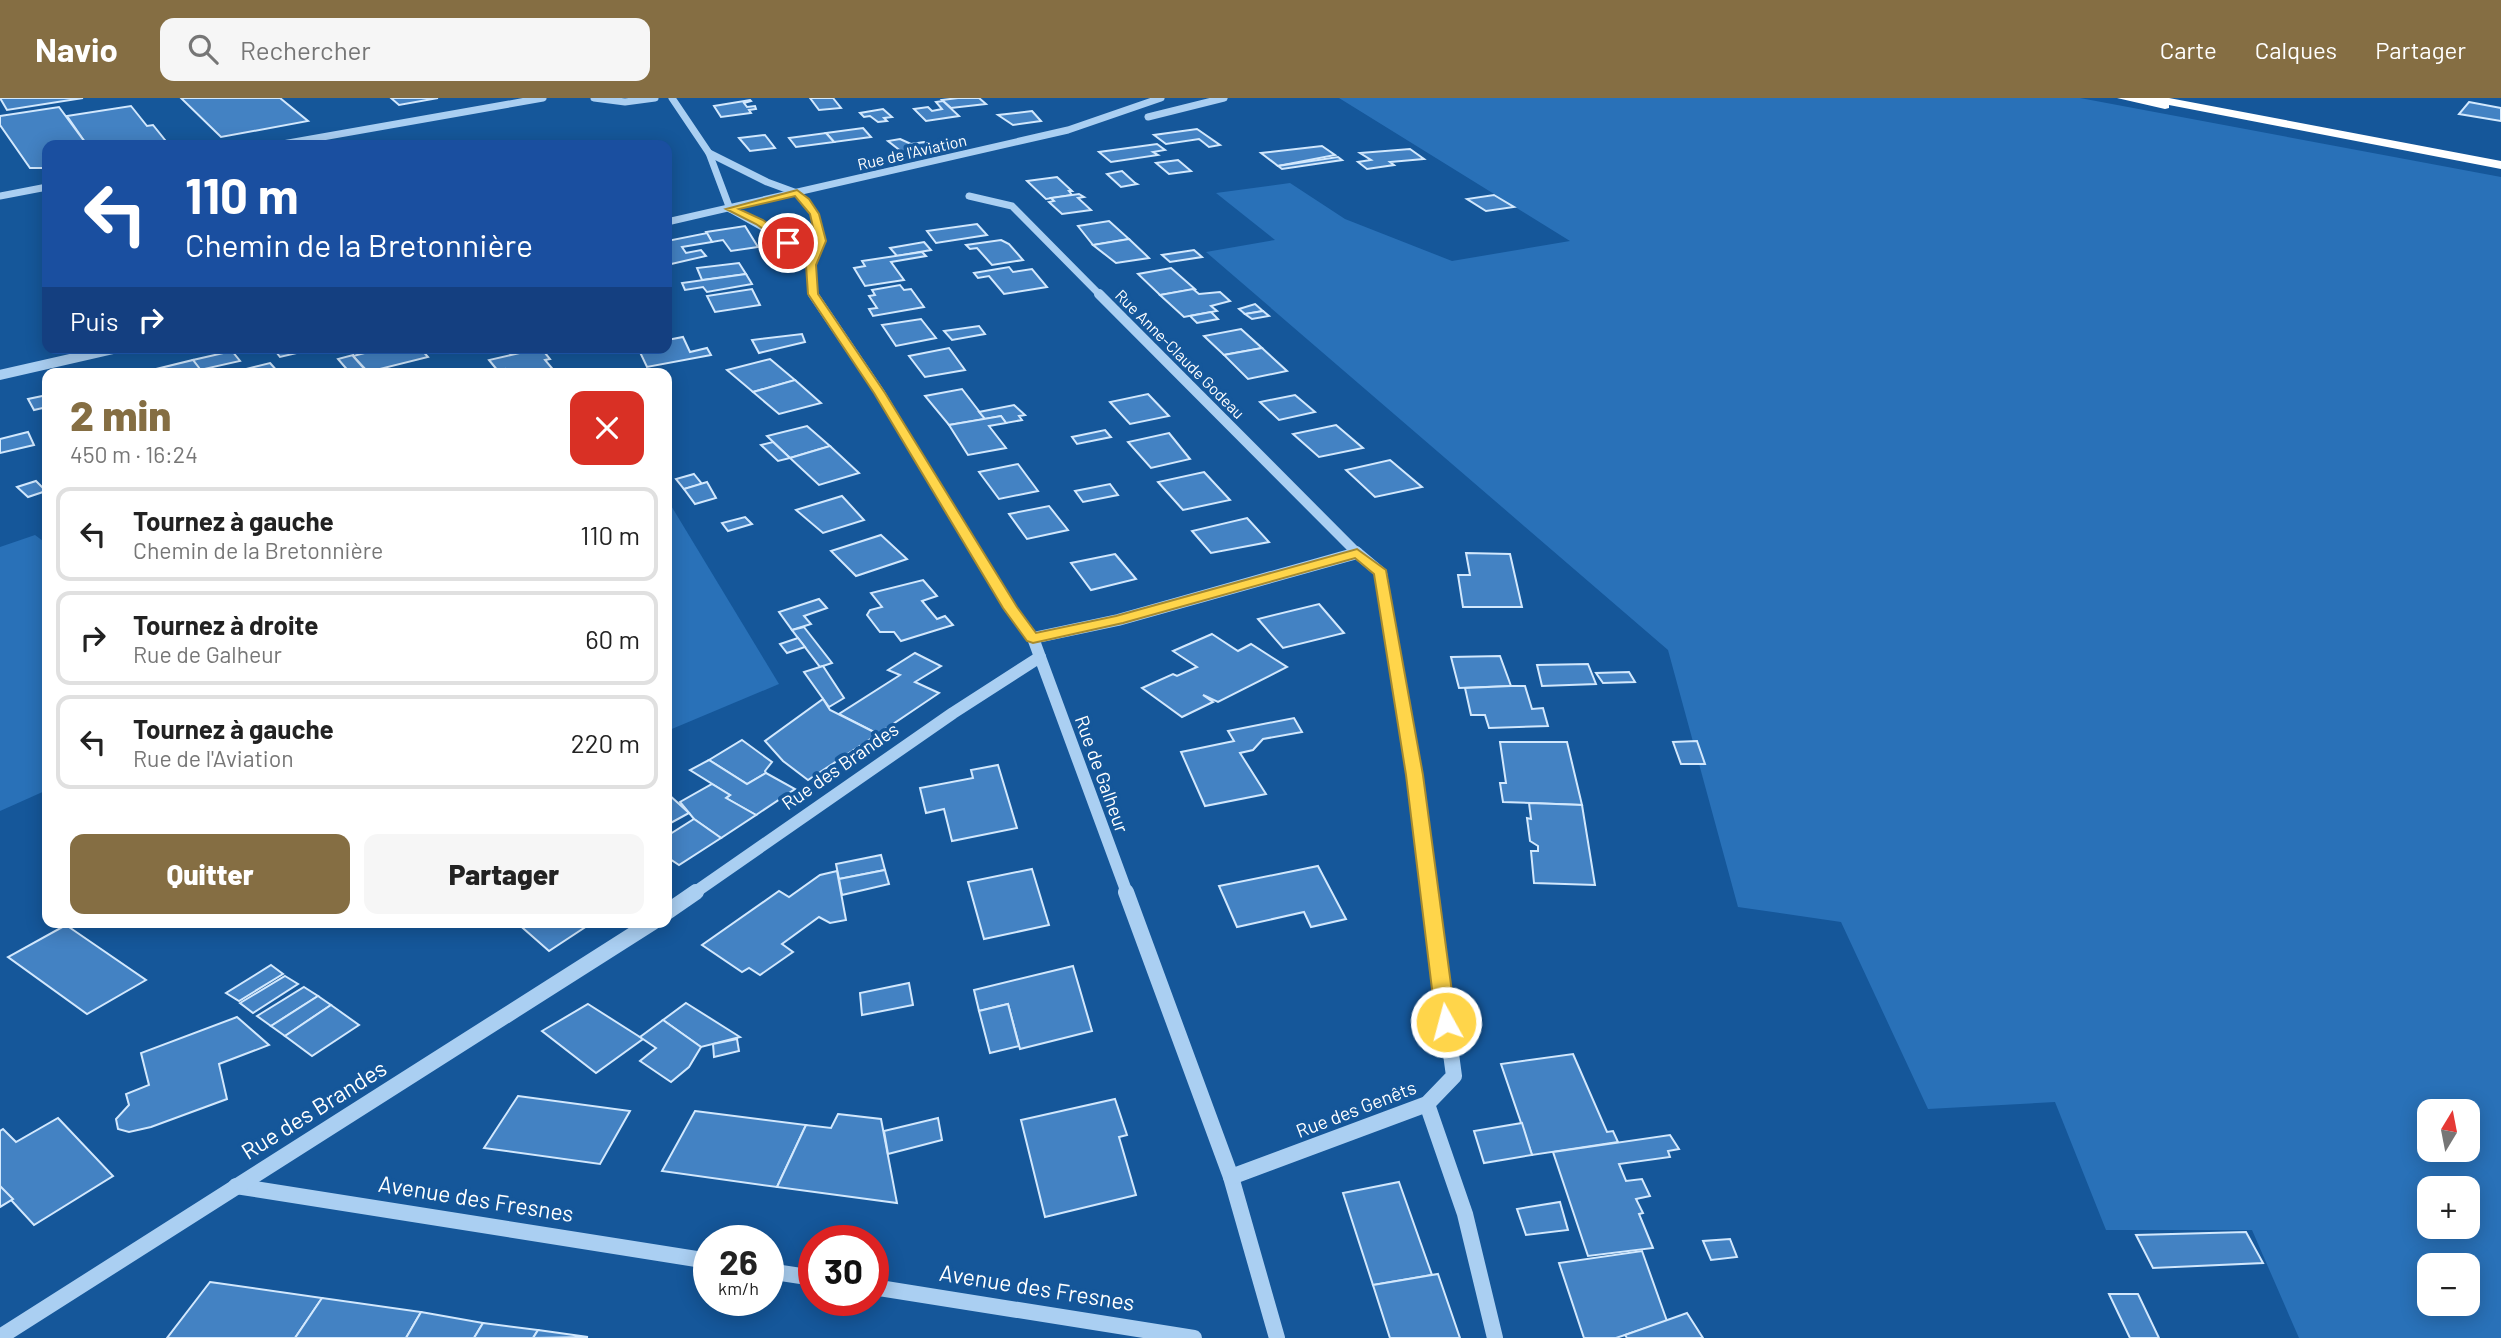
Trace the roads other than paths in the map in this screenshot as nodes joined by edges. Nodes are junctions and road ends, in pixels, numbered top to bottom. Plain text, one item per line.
1 (527, 98) edge
2 (542, 98) edge
3 (594, 98) edge
4 (655, 98) edge
5 (672, 98) edge
6 (1160, 98) edge
7 (1224, 98) edge
8 (2122, 98) edge
9 (2152, 98) edge
10 (2213, 98) edge
11 (516, 101) junction
12 (2236, 114) junction
13 (1148, 117) dead end
14 (304, 140) edge
15 (2474, 147) dead end
16 (709, 153) junction
17 (2501, 165) edge
18 (42, 188) edge
19 (797, 193) junction
20 (0, 196) edge
21 (969, 196) dead end
22 (730, 209) junction
23 (672, 221) edge
24 (811, 265) junction
25 (92, 354) edge
26 (0, 375) edge
27 (1357, 553) junction
28 (1033, 638) junction
29 (1040, 657) junction
30 (672, 909) edge
31 (644, 928) edge
32 (1427, 1104) junction
33 (1231, 1177) junction
34 (236, 1186) junction
35 (693, 1258) edge
36 (889, 1290) edge
37 (0, 1338) edge
38 (1194, 1338) edge
39 (1277, 1338) edge
40 (1495, 1338) edge

1 - 11 street
2 - 11 street
3 - 4 street
5 - 16 street
6 - 19 street, Rue de l'Aviation
7 - 13 street
8 - 12 highway
9 - 12 highway
10 - 15 highway
11 - 14 street
12 - 17 highway
16 - 19 street
16 - 22 street
18 - 20 street
19 - 22 street, Rue de l'Aviation
19 - 24 street, Rue de Galheur
21 - 27 street, Rue Anne-Claude Godeau
22 - 23 street, Rue de l'Aviation
22 - 24 street
24 - 28 street, Rue de Galheur
25 - 26 street
27 - 28 street
27 - 32 street, Rue des Genêts
28 - 29 street, Rue de Galheur
29 - 30 street, Rue des Brandes
29 - 33 street, Rue de Galheur
31 - 34 street, Rue des Brandes
32 - 33 street, Rue des Genêts
32 - 40 street
33 - 39 street, Rue de Galheur
34 - 35 street, Avenue des Fresnes
34 - 37 street, Rue des Brandes
36 - 38 street, Avenue des Fresnes

